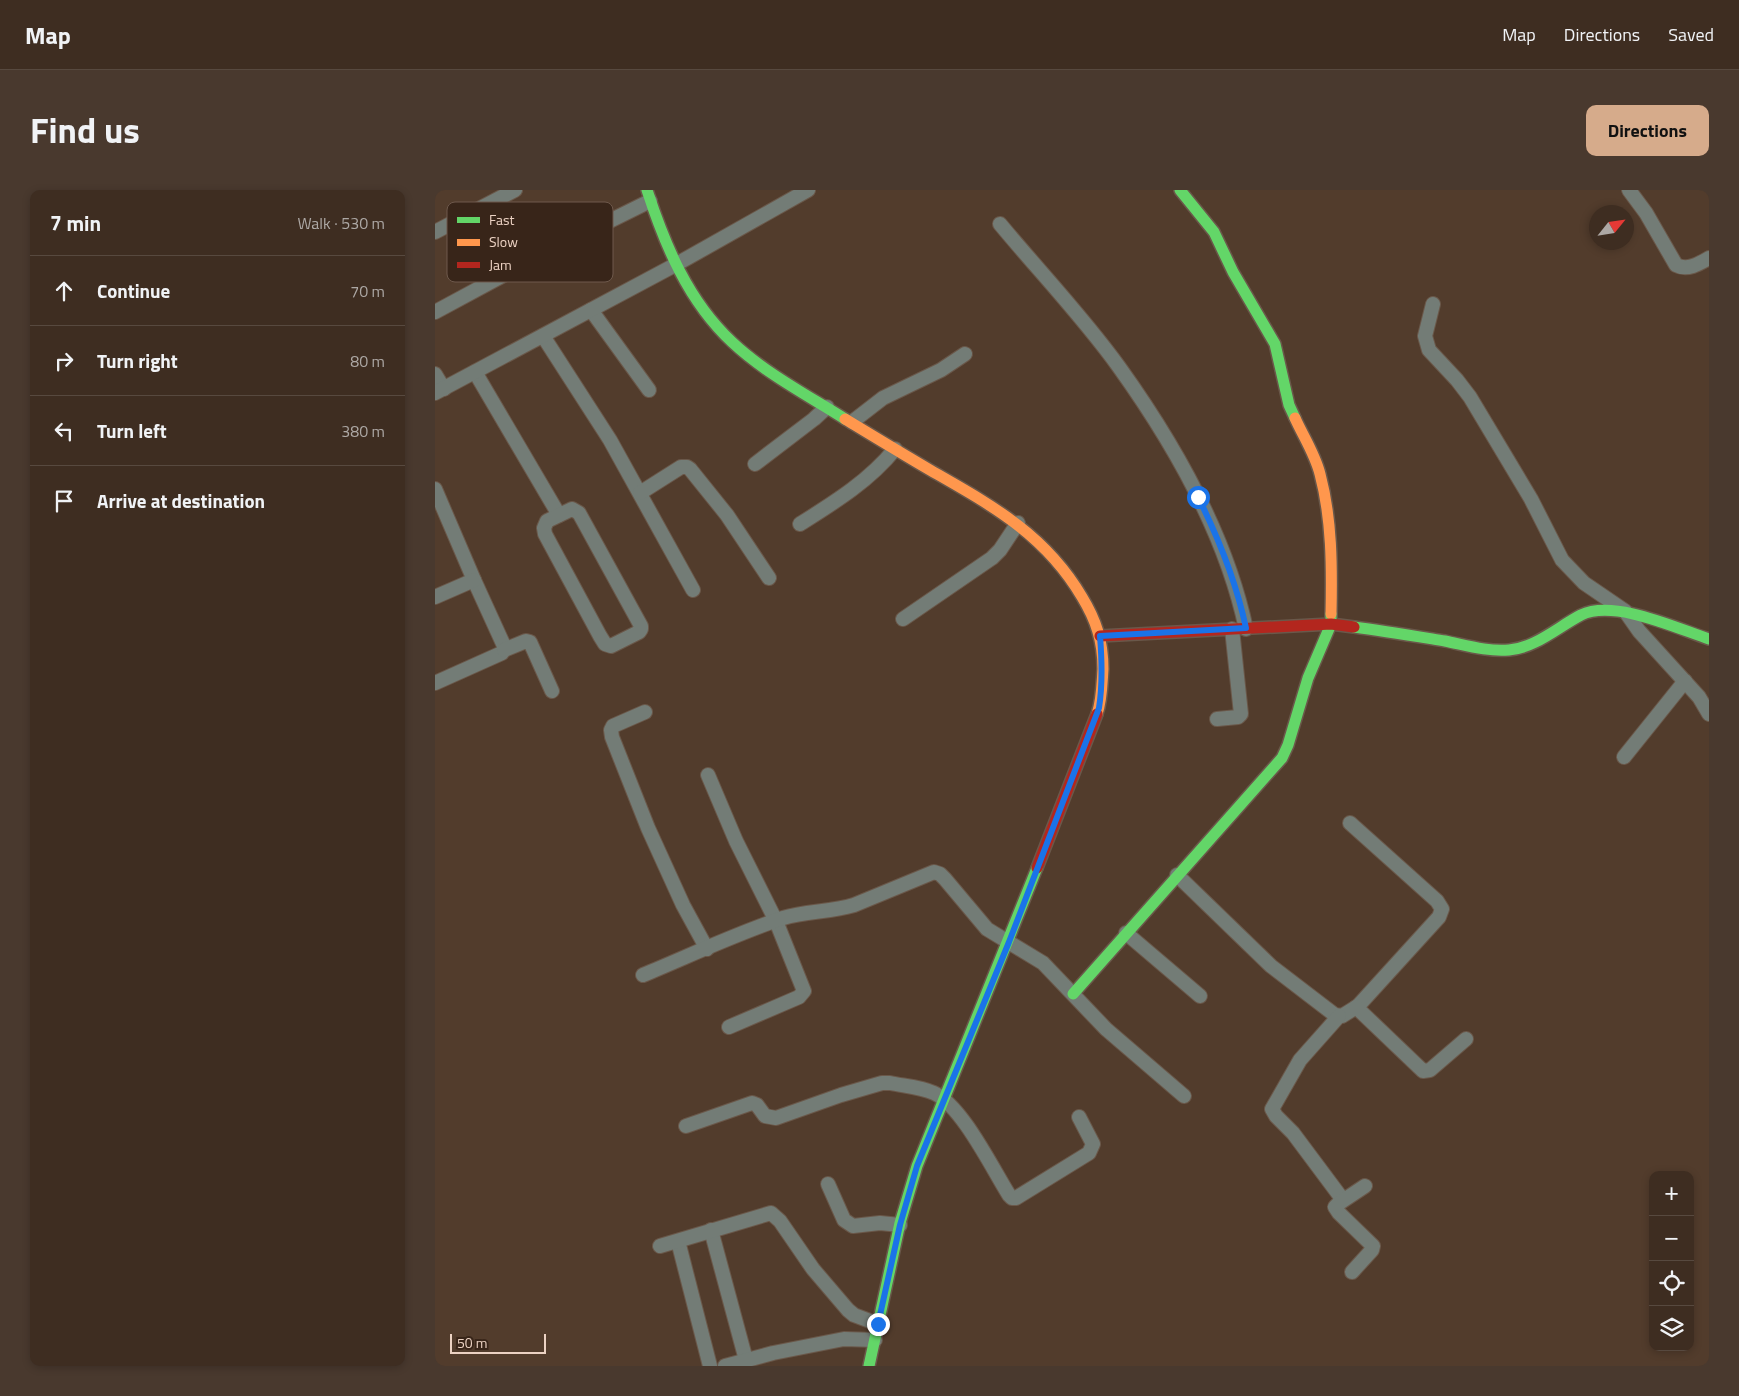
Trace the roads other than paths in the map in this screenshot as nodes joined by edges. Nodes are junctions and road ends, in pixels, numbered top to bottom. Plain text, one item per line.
1 (515, 190) edge
2 (807, 190) edge
3 (1180, 190) edge
4 (1629, 190) edge
5 (643, 201) edge
6 (492, 202) edge
7 (613, 217) edge
8 (1000, 224) dead end
9 (447, 226) edge
10 (435, 232) edge
11 (1709, 258) edge
12 (665, 270) junction
13 (491, 282) edge
14 (1433, 304) dead end
15 (591, 310) junction
16 (435, 312) edge
17 (543, 336) junction
18 (965, 354) dead end
19 (475, 372) junction
20 (435, 374) edge
21 (649, 390) dead end
22 (439, 391) edge
23 (821, 413) junction
24 (851, 422) junction
25 (890, 456) junction
26 (755, 464) dead end
27 (435, 489) edge
28 (640, 494) junction
29 (559, 515) junction
30 (800, 524) dead end
31 (1013, 531) junction
32 (769, 578) dead end
33 (473, 580) junction
34 (693, 590) dead end
35 (435, 597) edge
36 (1625, 611) junction
37 (903, 619) dead end
38 (1331, 624) junction
39 (1239, 629) junction
40 (1100, 636) junction
41 (1709, 639) edge
42 (505, 650) junction
43 (1685, 681) junction
44 (435, 683) edge
45 (552, 691) dead end
46 (645, 712) dead end
47 (1709, 714) edge
48 (1217, 720) dead end
49 (1624, 757) dead end
50 (708, 775) dead end
51 (1350, 822) dead end
52 (1177, 876) junction
53 (776, 921) junction
54 (1126, 933) junction
55 (1003, 938) junction
56 (707, 949) junction
57 (643, 975) dead end
58 (1073, 994) junction
59 (1200, 996) dead end
60 (1356, 1007) junction
61 (1339, 1016) junction
62 (729, 1027) dead end
63 (1466, 1039) dead end
64 (939, 1096) junction
65 (1184, 1096) dead end
66 (1079, 1117) dead end
67 (686, 1126) dead end
68 (828, 1184) dead end
69 (1365, 1186) dead end
70 (1343, 1200) junction
71 (889, 1224) junction
72 (711, 1230) junction
73 (678, 1241) junction
74 (660, 1246) dead end
75 (1352, 1272) dead end
76 (870, 1321) junction
77 (866, 1339) junction
78 (746, 1360) junction
79 (710, 1366) edge
80 (725, 1366) edge
81 (869, 1366) edge

1 - 6 street
2 - 12 street
3 - 38 street
4 - 11 street
5 - 7 street
5 - 12 street
8 - 39 street
9 - 10 street
12 - 15 street
12 - 23 street
13 - 16 street
14 - 36 street
15 - 17 street
15 - 21 street
17 - 19 street
17 - 28 street
18 - 24 street
19 - 22 street
19 - 29 street
20 - 22 street
23 - 24 street
23 - 26 street
24 - 25 street
25 - 30 street
25 - 31 street
27 - 33 street
28 - 32 street
28 - 34 street
29 - 29 street
31 - 37 street
31 - 40 street
33 - 35 street
33 - 42 street
36 - 38 street
36 - 41 street
36 - 43 street
38 - 39 street
38 - 52 street
39 - 40 street
39 - 48 street
40 - 55 street
42 - 44 street
42 - 45 street
43 - 47 street
43 - 49 street
46 - 56 street
50 - 53 street
51 - 60 street
52 - 54 street
52 - 61 street
53 - 55 street
53 - 56 street
53 - 62 street
54 - 58 street
54 - 59 street
55 - 58 street
55 - 64 street
56 - 57 street
58 - 65 street
60 - 61 street
60 - 63 street
61 - 70 street
64 - 66 street
64 - 67 street
64 - 71 street
68 - 71 street
69 - 70 street
70 - 75 street
71 - 76 street
72 - 73 street
72 - 76 street
72 - 78 street
73 - 74 street
73 - 79 street
76 - 77 street
77 - 78 street
77 - 81 street
78 - 80 street

